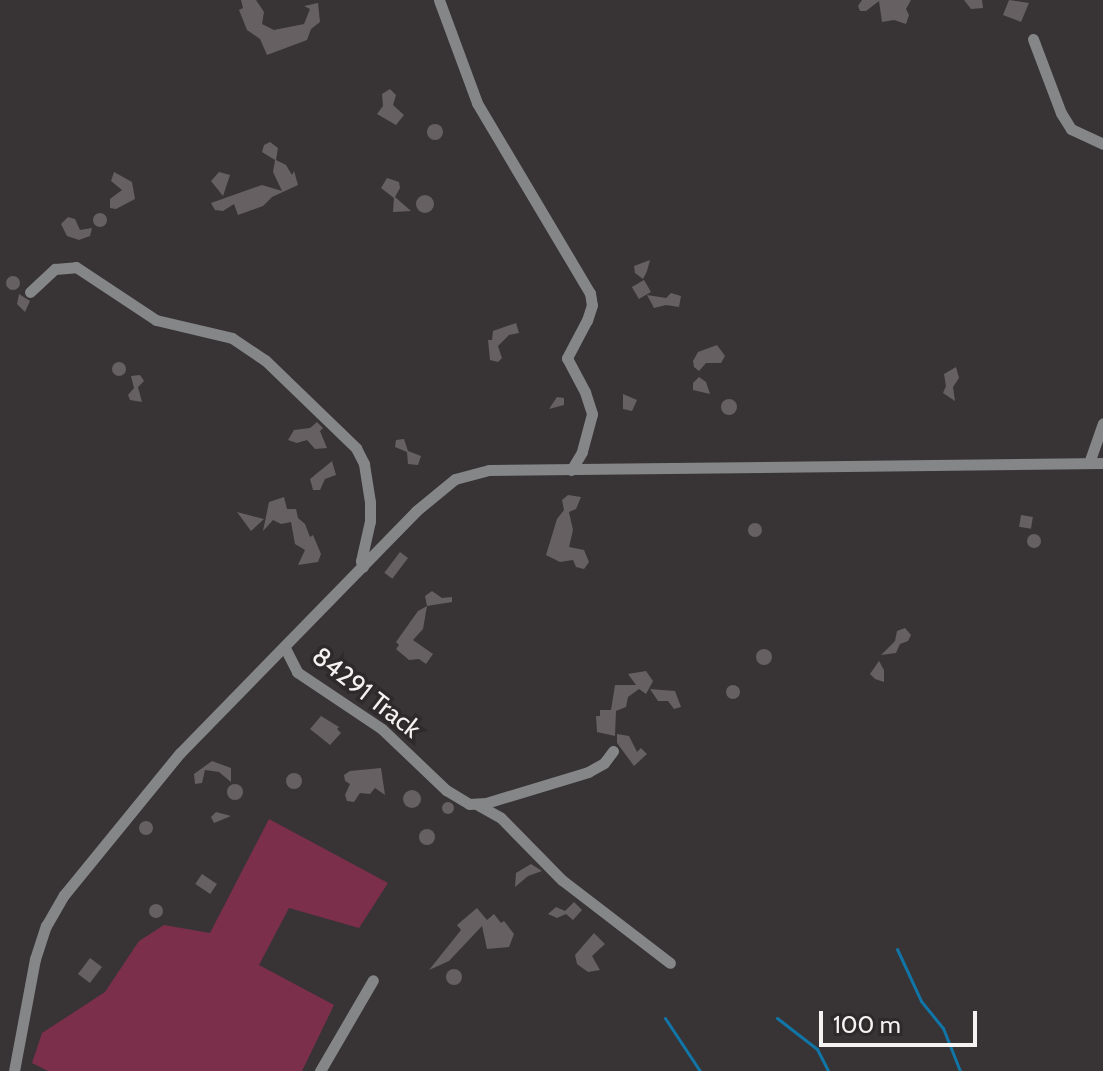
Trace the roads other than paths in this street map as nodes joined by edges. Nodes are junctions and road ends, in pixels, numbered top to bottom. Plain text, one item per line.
1 (439, 0) edge
2 (1033, 39) dead end
3 (1103, 144) edge
4 (30, 292) dead end
5 (1103, 423) edge
6 (1089, 463) junction
7 (1103, 463) edge
8 (571, 470) junction
9 (363, 567) junction
10 (285, 648) junction
11 (613, 751) dead end
12 (477, 805) junction
13 (670, 963) dead end
14 (373, 980) dead end
15 (14, 1071) edge
16 (320, 1071) edge

1 - 8 street
2 - 3 street
4 - 9 street
5 - 6 street
6 - 7 street
6 - 8 street
8 - 9 street
9 - 10 street
10 - 12 street, 84291 Track
10 - 15 street
11 - 12 street
12 - 13 street
14 - 16 street

